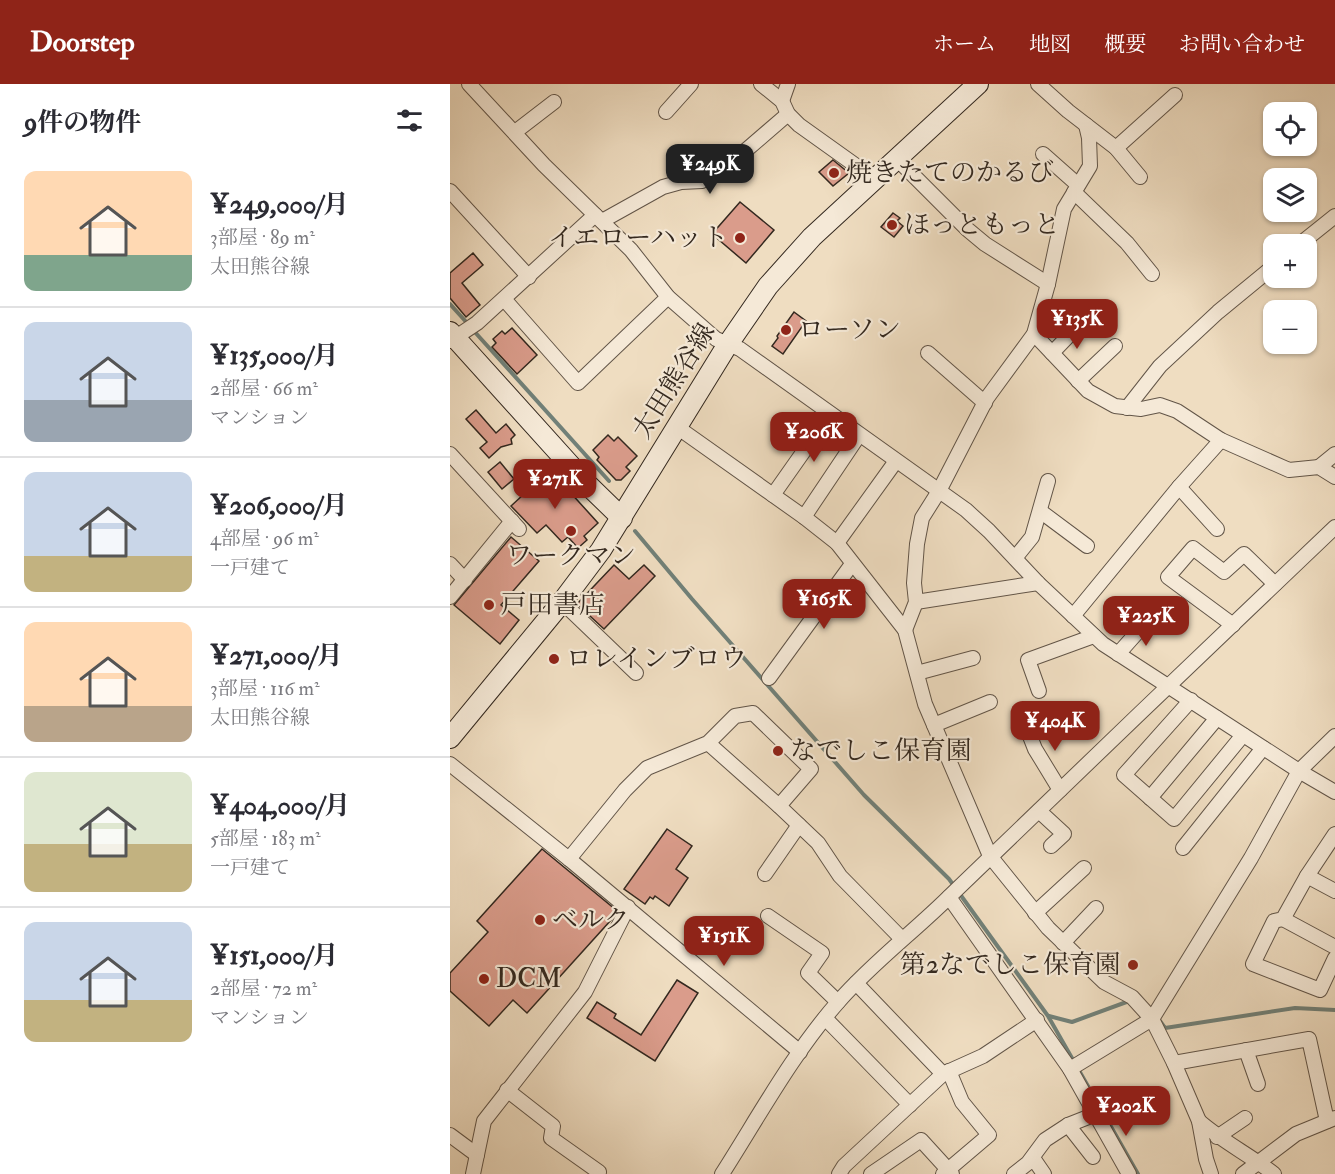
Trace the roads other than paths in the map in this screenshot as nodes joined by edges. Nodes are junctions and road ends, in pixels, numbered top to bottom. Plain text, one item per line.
1 (469, 84) edge
2 (691, 84) edge
3 (761, 84) edge
4 (788, 84) edge
5 (978, 84) edge
6 (1038, 84) edge
7 (1175, 95) dead end
8 (782, 101) junction
9 (554, 102) dead end
10 (666, 112) dead end
11 (788, 114) junction
12 (1086, 125) junction
13 (515, 132) junction
14 (1116, 148) junction
15 (1043, 154) dead end
16 (898, 160) junction
17 (1140, 177) dead end
18 (876, 180) junction
19 (1076, 188) junction
20 (450, 191) edge
21 (1335, 216) edge
22 (599, 218) junction
23 (1312, 234) edge
24 (1152, 274) dead end
25 (1263, 275) edge
26 (529, 277) junction
27 (1048, 284) junction
28 (668, 297) junction
29 (504, 299) junction
30 (1079, 325) dead end
31 (460, 333) edge
32 (1034, 334) junction
33 (728, 344) junction
34 (1115, 346) dead end
35 (1052, 352) junction
36 (928, 353) dead end
37 (1078, 381) junction
38 (985, 403) junction
39 (1127, 408) junction
40 (830, 414) junction
41 (677, 427) junction
42 (860, 435) junction
43 (1221, 440) junction
44 (450, 454) edge
45 (1335, 454) edge
46 (896, 461) junction
47 (1319, 467) junction
48 (1335, 477) edge
49 (1048, 481) dead end
50 (1179, 488) junction
51 (939, 491) junction
52 (773, 495) junction
53 (1040, 511) junction
54 (804, 517) junction
55 (622, 518) junction
56 (1335, 527) edge
57 (1217, 529) dead end
58 (837, 543) junction
59 (1087, 546) dead end
60 (1015, 558) junction
61 (450, 564) edge
62 (852, 564) junction
63 (465, 580) junction
64 (1038, 583) junction
65 (1275, 584) junction
66 (450, 597) edge
67 (562, 602) junction
68 (916, 602) junction
69 (1073, 616) junction
70 (1150, 618) dead end
71 (1233, 625) junction
72 (905, 630) junction
73 (1094, 636) junction
74 (1118, 654) junction
75 (974, 658) dead end
76 (636, 673) dead end
77 (917, 673) junction
78 (769, 678) dead end
79 (1167, 685) junction
80 (1039, 691) dead end
81 (1191, 700) junction
82 (990, 702) dead end
83 (1217, 718) junction
84 (934, 725) junction
85 (1026, 726) dead end
86 (1243, 735) junction
87 (1335, 736) edge
88 (450, 738) edge
89 (708, 743) junction
90 (1263, 748) junction
91 (450, 764) edge
92 (1299, 771) junction
93 (1060, 790) junction
94 (1335, 792) edge
95 (1150, 798) junction
96 (778, 806) junction
97 (1039, 811) junction
98 (799, 825) junction
99 (1335, 834) edge
100 (1051, 846) dead end
101 (1183, 848) dead end
102 (990, 856) junction
103 (569, 859) junction
104 (1084, 868) dead end
105 (765, 874) dead end
106 (1307, 876) junction
107 (1335, 891) edge
108 (950, 896) junction
109 (628, 907) junction
110 (1096, 908) dead end
111 (1035, 913) junction
112 (768, 916) dead end
113 (1283, 919) junction
114 (902, 939) junction
115 (1063, 943) junction
116 (1335, 947) edge
117 (1335, 958) edge
118 (856, 983) junction
119 (838, 1002) junction
120 (825, 1018) junction
121 (1152, 1019) junction
122 (1036, 1020) junction
123 (1246, 1050) junction
124 (800, 1052) junction
125 (1174, 1063) junction
126 (1074, 1066) junction
127 (946, 1072) junction
128 (1258, 1084) dead end
129 (507, 1090) junction
130 (910, 1105) junction
131 (1096, 1114) junction
132 (1245, 1118) dead end
133 (1331, 1119) edge
134 (1199, 1121) junction
135 (1068, 1125) junction
136 (450, 1135) edge
137 (1217, 1137) junction
138 (477, 1155) junction
139 (1094, 1157) dead end
140 (1033, 1158) junction
141 (1258, 1161) junction
142 (947, 1173) edge
143 (473, 1174) edge
144 (598, 1174) edge
145 (723, 1174) edge
146 (839, 1174) edge
147 (871, 1174) edge
148 (1014, 1174) edge
149 (1044, 1174) edge
150 (1129, 1174) edge
151 (1211, 1174) edge
152 (1244, 1174) edge
153 (1274, 1174) edge

1 - 13 street
2 - 10 street
3 - 8 street
4 - 8 street
5 - 16 main road, 太田熊谷線
6 - 12 street
7 - 14 street
8 - 11 street
9 - 13 street
11 - 18 street
11 - 22 street
12 - 14 street
12 - 19 street
13 - 22 street
14 - 17 street
15 - 19 street
16 - 18 main road, 太田熊谷線
16 - 27 street
18 - 33 main road, 太田熊谷線
19 - 24 street
19 - 27 street
20 - 26 street
21 - 23 street
22 - 26 street
22 - 28 street
25 - 39 street
26 - 29 street
27 - 32 street
28 - 29 street
28 - 33 street
29 - 31 street
30 - 35 street
31 - 55 main road
32 - 35 street
32 - 38 street
33 - 40 street
33 - 41 main road, 太田熊谷線
34 - 37 street
35 - 37 street
36 - 38 street
37 - 39 street
38 - 51 street
39 - 43 street
40 - 42 street
40 - 52 street
41 - 52 street
41 - 55 main road, 太田熊谷線
42 - 46 street
42 - 54 street
43 - 47 street
43 - 50 street
44 - 63 street
45 - 47 street
46 - 51 street
46 - 58 street
47 - 48 street
49 - 53 street
50 - 57 street
50 - 69 street
51 - 60 street
51 - 68 street
52 - 54 street
53 - 59 street
53 - 60 street
54 - 58 street
55 - 67 main road, 太田熊谷線
56 - 65 street
58 - 62 street
60 - 64 street
61 - 63 street
62 - 72 street
62 - 78 street
63 - 66 street
64 - 68 street
64 - 69 street
65 - 71 street
65 - 71 street
67 - 76 street
67 - 88 main road, 太田熊谷線
68 - 72 street
69 - 73 street
70 - 74 street
71 - 79 street
72 - 77 street
73 - 74 street
73 - 80 street
74 - 79 street
75 - 77 street
77 - 84 street
79 - 81 street
79 - 93 street
81 - 83 street
81 - 95 street
82 - 84 street
83 - 86 street
83 - 95 street
84 - 102 street
85 - 93 street
86 - 90 street
86 - 95 street
87 - 92 street
89 - 96 street
89 - 96 street
89 - 103 street
90 - 92 street
90 - 101 street
91 - 103 street
92 - 94 street
92 - 121 street
93 - 97 street
96 - 98 street
97 - 100 street
97 - 102 street
98 - 105 street
98 - 114 street
99 - 106 street
102 - 108 street
102 - 111 street
103 - 109 street
104 - 111 street
106 - 107 street
106 - 113 street
108 - 114 street
108 - 122 street
109 - 124 street
109 - 129 street
110 - 115 street
111 - 115 street
112 - 119 street
113 - 116 street
113 - 117 street
114 - 118 street
115 - 121 street
118 - 119 street
118 - 127 street
119 - 120 street
120 - 124 street
120 - 130 street
121 - 125 street
121 - 126 street
122 - 126 street
122 - 127 street
123 - 125 street
123 - 128 street
123 - 133 street
124 - 145 street
125 - 134 street
126 - 131 street
127 - 130 street
127 - 142 street
129 - 138 street
129 - 144 street
130 - 146 street
131 - 135 street
131 - 150 street
132 - 137 street
133 - 141 street
134 - 137 street
134 - 151 street
135 - 139 street
135 - 140 street
136 - 138 street
137 - 141 street
138 - 143 street
140 - 148 street
140 - 149 street
141 - 152 street
141 - 153 street
142 - 147 street

